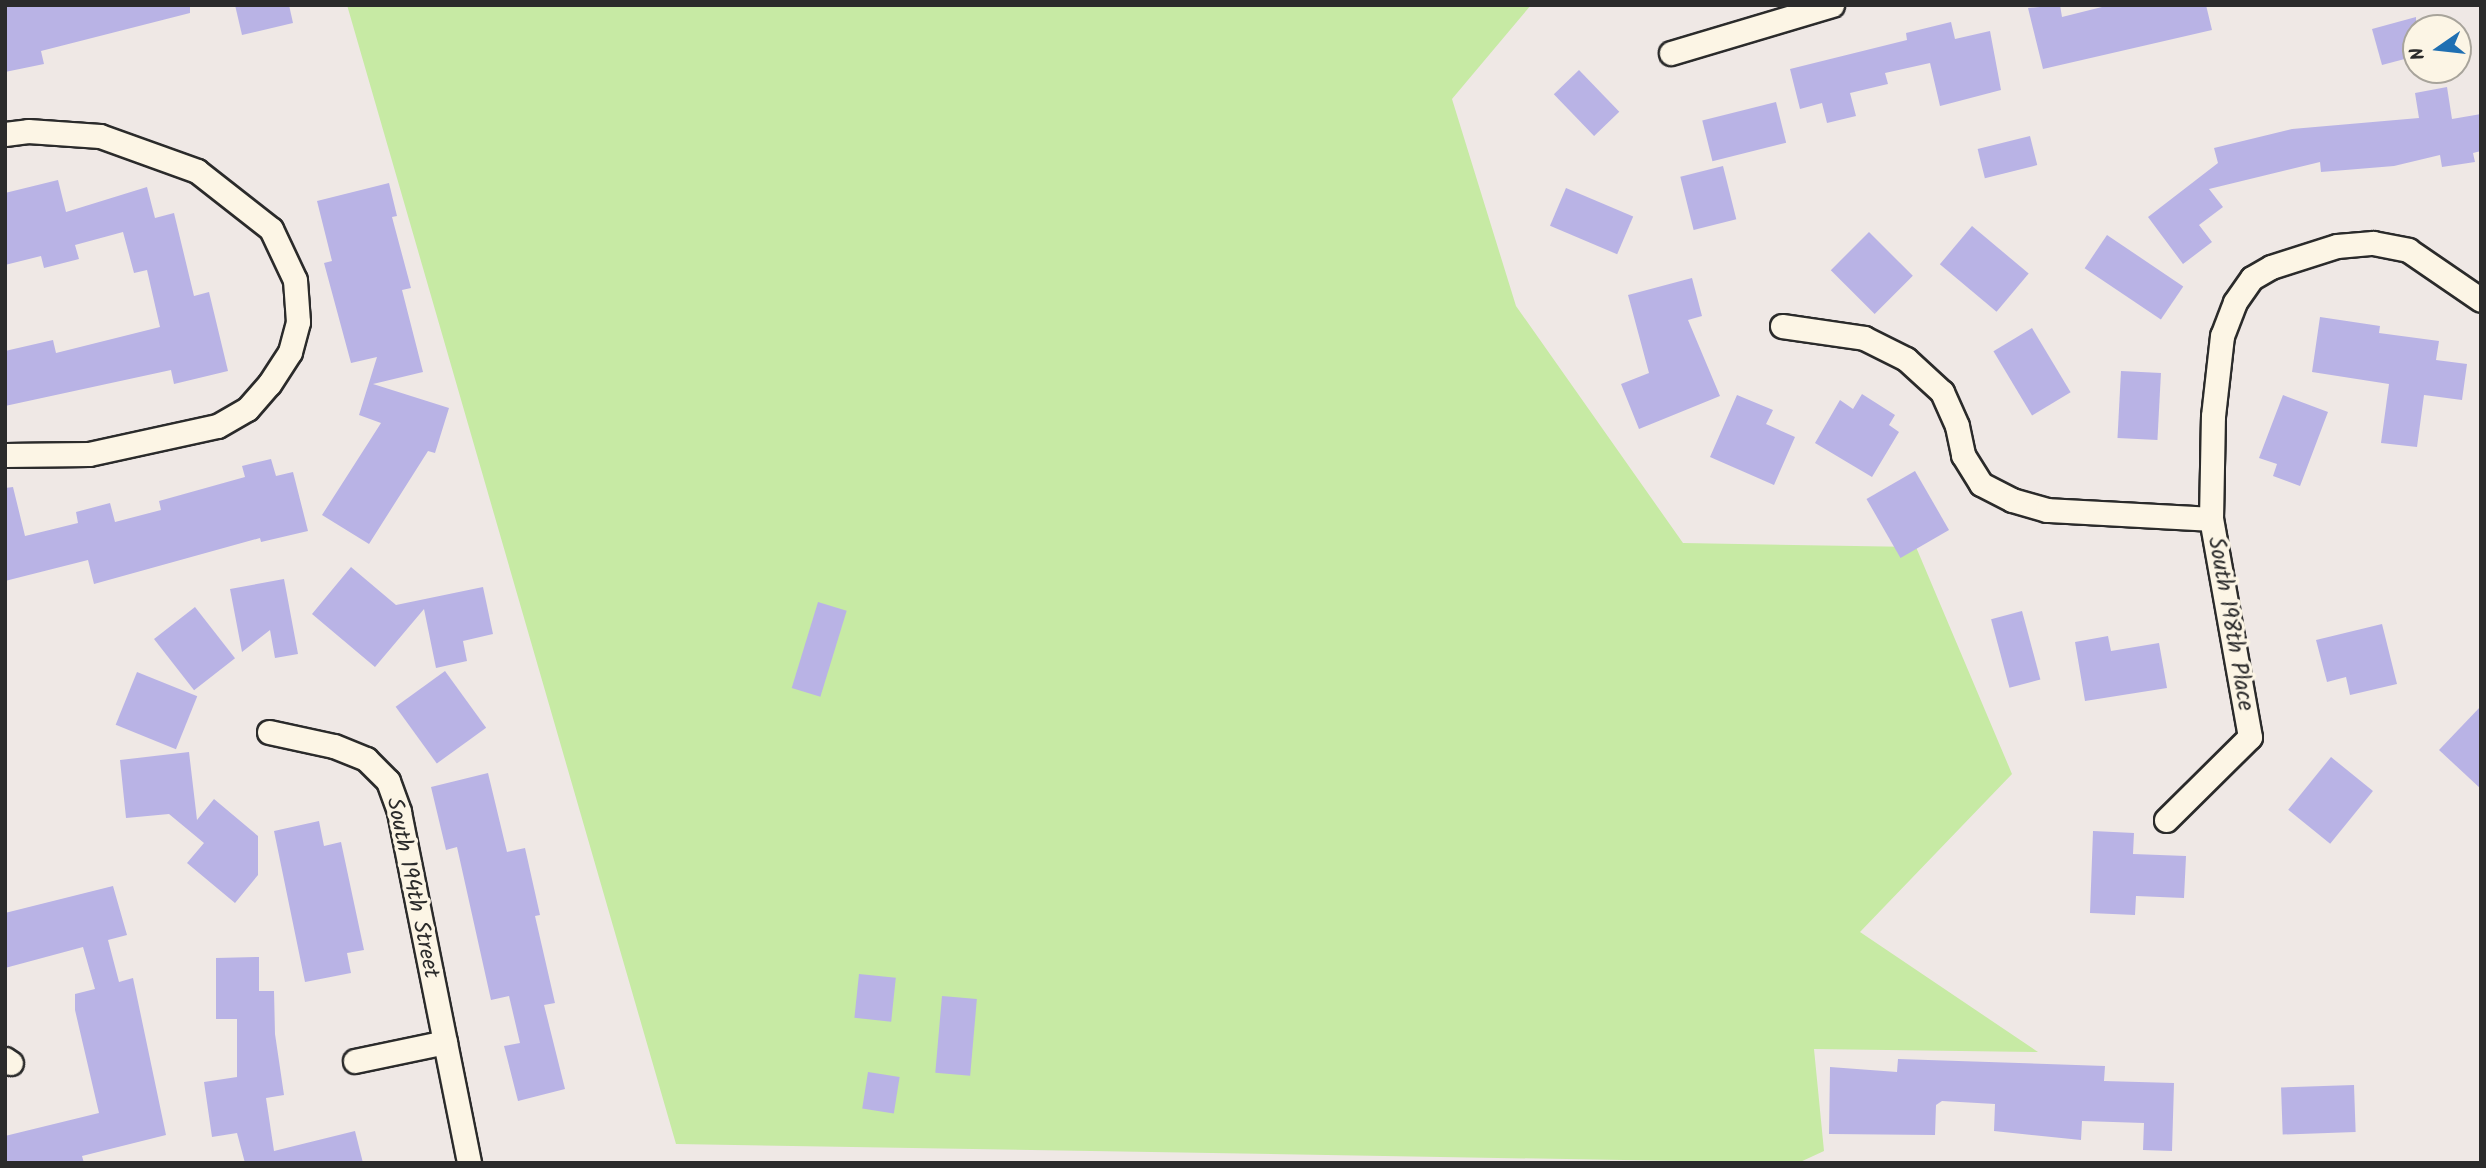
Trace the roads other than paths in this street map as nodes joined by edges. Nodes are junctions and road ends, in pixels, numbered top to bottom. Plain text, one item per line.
1 (1832, 5) edge
2 (1671, 53) dead end
3 (5, 134) edge
4 (2481, 300) edge
5 (1782, 326) dead end
6 (5, 455) edge
7 (2211, 519) junction
8 (269, 732) dead end
9 (2166, 820) dead end
10 (445, 1042) junction
11 (355, 1061) dead end
12 (469, 1163) edge

1 - 2 street
3 - 6 street
4 - 7 street
5 - 7 street
7 - 9 street, South 198th Place
8 - 10 street, South 194th Street
10 - 11 street
10 - 12 street, South 194th Street

